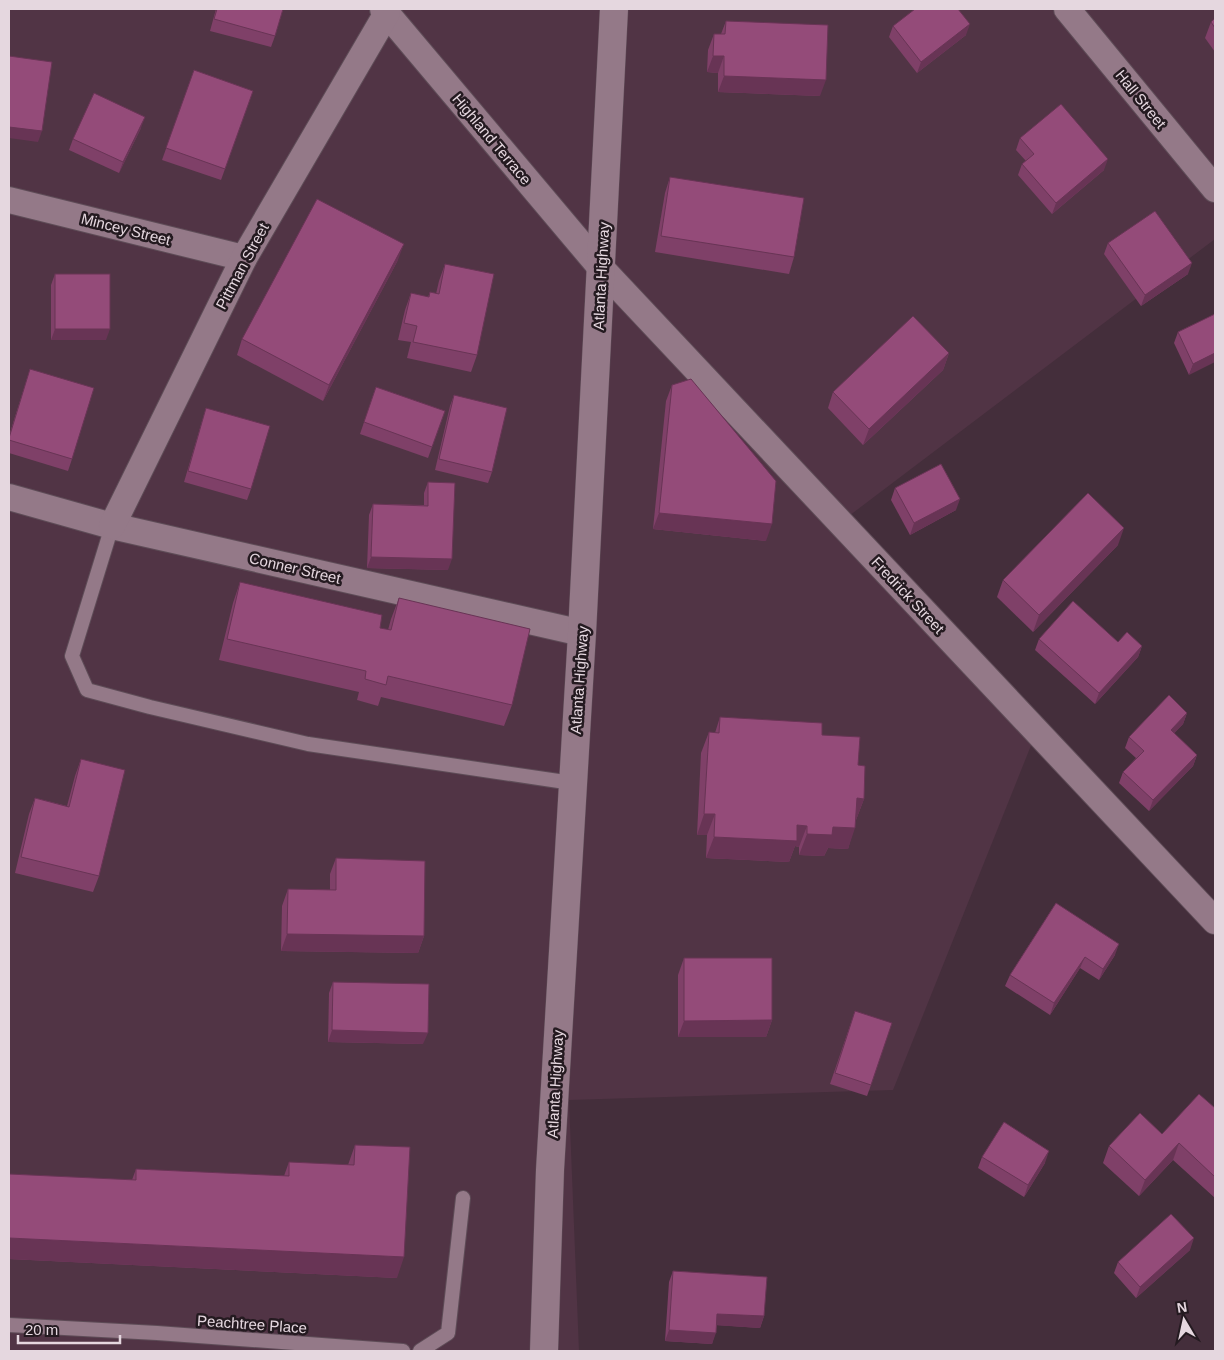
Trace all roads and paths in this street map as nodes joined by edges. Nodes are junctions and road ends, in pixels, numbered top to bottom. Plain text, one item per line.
1 (614, 9) edge
2 (1067, 9) edge
3 (385, 11) edge
4 (1215, 189) edge
5 (9, 200) edge
6 (244, 258) junction
7 (601, 268) junction
8 (9, 498) edge
9 (112, 526) junction
10 (582, 633) junction
11 (572, 783) junction
12 (1215, 921) edge
13 (463, 1198) dead end
14 (9, 1325) edge
15 (403, 1351) edge
16 (420, 1351) edge
17 (544, 1351) edge

1 - 7 main road, Atlanta Highway
2 - 4 street, Hall Street
3 - 6 street, Pittman Street
3 - 7 street, Highland Terrace
5 - 6 street, Mincey Street
6 - 9 street, Pittman Street
7 - 10 main road, Atlanta Highway
7 - 12 street, Fredrick Street
8 - 9 street, Conner Street
9 - 10 street, Conner Street
9 - 11 lane
10 - 11 main road, Atlanta Highway
11 - 17 main road, Atlanta Highway
13 - 16 lane
14 - 15 lane, Peachtree Place

